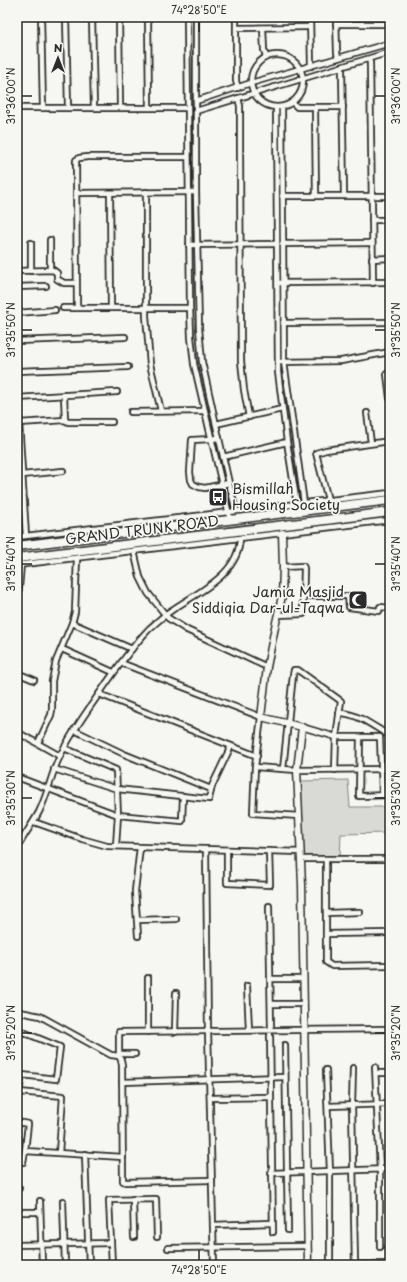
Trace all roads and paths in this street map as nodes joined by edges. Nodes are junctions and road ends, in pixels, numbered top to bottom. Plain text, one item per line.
1 (41, 17) edge
2 (66, 17) edge
3 (92, 17) edge
4 (119, 17) edge
5 (148, 17) edge
6 (187, 17) edge
7 (196, 17) edge
8 (236, 17) edge
9 (310, 17) edge
10 (336, 17) edge
11 (336, 24) junction
12 (390, 24) edge
13 (310, 27) junction
14 (236, 28) junction
15 (263, 28) junction
16 (390, 42) edge
17 (187, 51) junction
18 (196, 52) junction
19 (390, 52) edge
20 (266, 57) junction
21 (338, 58) junction
22 (369, 59) junction
23 (311, 66) junction
24 (341, 67) junction
25 (300, 69) junction
26 (303, 79) junction
27 (251, 84) junction
28 (238, 88) junction
29 (254, 93) junction
30 (238, 98) junction
31 (196, 101) junction
32 (292, 102) junction
33 (148, 107) junction
34 (276, 107) junction
35 (282, 107) junction
36 (343, 107) junction
37 (17, 108) edge
38 (42, 108) junction
39 (68, 108) junction
40 (94, 108) junction
41 (120, 108) junction
42 (188, 108) junction
43 (315, 108) junction
44 (196, 111) junction
45 (188, 157) junction
46 (276, 167) junction
47 (282, 167) junction
48 (146, 192) junction
49 (189, 192) junction
50 (196, 192) junction
51 (76, 193) junction
52 (110, 193) junction
53 (344, 195) junction
54 (282, 196) junction
55 (316, 196) junction
56 (372, 196) junction
57 (390, 196) edge
58 (372, 220) junction
59 (390, 220) edge
60 (279, 221) junction
61 (50, 240) dead end
62 (31, 243) dead end
63 (372, 243) junction
64 (189, 244) junction
65 (240, 244) junction
66 (280, 244) junction
67 (197, 245) junction
68 (390, 258) edge
69 (372, 259) junction
70 (50, 270) junction
71 (17, 271) edge
72 (31, 271) junction
73 (390, 282) edge
74 (76, 283) junction
75 (280, 283) junction
76 (373, 283) junction
77 (46, 286) dead end
78 (17, 287) edge
79 (63, 308) dead end
80 (77, 308) junction
81 (111, 308) junction
82 (147, 308) junction
83 (190, 308) junction
84 (55, 310) dead end
85 (17, 313) edge
86 (390, 322) edge
87 (283, 323) junction
88 (125, 338) dead end
89 (17, 341) edge
90 (390, 352) edge
91 (278, 362) junction
92 (284, 362) junction
93 (128, 367) dead end
94 (17, 371) edge
95 (387, 374) dead end
96 (17, 389) edge
97 (117, 392) dead end
98 (64, 395) junction
99 (18, 398) edge
100 (390, 398) edge
101 (282, 409) junction
102 (161, 411) junction
103 (204, 411) junction
104 (131, 412) dead end
105 (367, 413) dead end
106 (249, 417) junction
107 (66, 420) junction
108 (112, 422) dead end
109 (19, 423) junction
110 (216, 424) junction
111 (219, 438) junction
112 (211, 439) junction
113 (390, 440) edge
114 (287, 442) junction
115 (371, 443) junction
116 (223, 457) junction
117 (63, 472) dead end
118 (22, 475) junction
119 (229, 483) junction
120 (222, 485) junction
121 (390, 492) edge
122 (328, 500) junction
123 (390, 500) edge
124 (304, 503) junction
125 (298, 508) junction
126 (236, 511) junction
127 (390, 512) edge
128 (229, 516) junction
129 (390, 520) edge
130 (152, 521) junction
131 (80, 530) junction
132 (153, 530) junction
133 (135, 532) junction
134 (282, 533) junction
135 (26, 536) junction
136 (17, 537) edge
137 (80, 538) junction
138 (240, 538) junction
139 (17, 546) edge
140 (135, 547) junction
141 (77, 558) junction
142 (18, 562) edge
143 (283, 567) junction
144 (304, 596) junction
145 (17, 597) edge
146 (390, 608) edge
147 (165, 615) junction
148 (278, 615) junction
149 (72, 624) junction
150 (62, 649) junction
151 (132, 649) junction
152 (121, 663) junction
153 (267, 667) junction
154 (113, 672) junction
155 (17, 673) edge
156 (390, 679) edge
157 (34, 680) dead end
158 (390, 684) edge
159 (99, 694) junction
160 (339, 713) junction
161 (261, 717) junction
162 (287, 724) junction
163 (302, 727) junction
164 (74, 730) junction
165 (17, 732) edge
166 (390, 736) edge
167 (336, 737) junction
168 (360, 737) junction
169 (38, 743) junction
170 (231, 746) junction
171 (64, 748) junction
172 (60, 756) junction
173 (257, 756) junction
174 (255, 767) junction
175 (54, 768) junction
176 (282, 769) junction
177 (297, 770) junction
178 (336, 770) junction
179 (359, 770) junction
180 (381, 770) junction
181 (390, 770) edge
182 (17, 778) edge
183 (47, 789) junction
184 (117, 789) junction
185 (211, 789) junction
186 (382, 795) junction
187 (390, 795) edge
188 (183, 796) junction
189 (118, 815) junction
190 (299, 816) junction
191 (34, 822) junction
192 (19, 838) edge
193 (116, 846) junction
194 (140, 847) junction
195 (17, 849) edge
196 (206, 850) junction
197 (227, 850) junction
198 (268, 851) junction
199 (301, 852) junction
200 (301, 859) junction
201 (326, 859) junction
202 (390, 859) edge
203 (268, 906) dead end
204 (360, 912) dead end
205 (326, 913) junction
206 (176, 919) dead end
207 (137, 920) junction
208 (390, 933) edge
209 (326, 934) junction
210 (138, 936) dead end
211 (390, 966) edge
212 (148, 978) dead end
213 (270, 979) junction
214 (304, 979) junction
215 (247, 986) dead end
216 (176, 992) dead end
217 (271, 1004) junction
218 (304, 1004) junction
219 (17, 1023) edge
220 (17, 1028) edge
221 (390, 1029) edge
222 (249, 1030) junction
223 (304, 1030) junction
224 (208, 1031) junction
225 (148, 1032) junction
226 (175, 1032) junction
227 (271, 1033) junction
228 (285, 1045) dead end
229 (135, 1054) dead end
230 (119, 1055) junction
231 (375, 1067) dead end
232 (353, 1068) dead end
233 (326, 1070) dead end
234 (376, 1073) junction
235 (390, 1073) edge
236 (286, 1077) junction
237 (270, 1078) junction
238 (210, 1080) junction
239 (122, 1082) junction
240 (270, 1097) junction
241 (210, 1098) junction
242 (377, 1104) junction
243 (390, 1104) edge
244 (352, 1105) junction
245 (328, 1106) junction
246 (17, 1122) edge
247 (25, 1151) junction
248 (60, 1153) junction
249 (85, 1154) junction
250 (123, 1157) junction
251 (17, 1162) edge
252 (390, 1169) edge
253 (380, 1170) junction
254 (354, 1171) junction
255 (306, 1172) junction
256 (330, 1172) junction
257 (271, 1173) junction
258 (286, 1173) junction
259 (212, 1180) junction
260 (133, 1199) junction
261 (40, 1200) dead end
262 (63, 1201) dead end
263 (17, 1212) edge
264 (40, 1212) junction
265 (272, 1223) junction
266 (213, 1225) junction
267 (288, 1230) dead end
268 (273, 1232) dead end
269 (134, 1237) dead end
270 (157, 1237) dead end
271 (88, 1243) junction
272 (111, 1243) junction
273 (41, 1244) junction
274 (65, 1244) junction
275 (17, 1245) edge
276 (307, 1246) junction
277 (168, 1248) dead end
278 (214, 1248) junction
279 (380, 1248) dead end
280 (355, 1264) edge
281 (390, 1264) edge
282 (42, 1265) edge
283 (65, 1265) edge
284 (89, 1265) edge
285 (112, 1265) edge
286 (214, 1265) edge
287 (308, 1265) edge
288 (330, 1265) edge

1 - 38 street
2 - 39 street
3 - 40 street
4 - 41 street
5 - 33 street
6 - 17 street
7 - 18 street
8 - 14 street
9 - 13 street
10 - 11 street
11 - 12 street
11 - 21 street
13 - 15 street
13 - 23 street
14 - 15 street
14 - 28 street
15 - 20 street
16 - 21 street
17 - 18 street
17 - 42 street
18 - 31 street
19 - 22 street
20 - 25 street
20 - 27 street
21 - 23 street
22 - 24 street
22 - 56 street
23 - 25 street
24 - 26 street
24 - 36 street
25 - 26 street
25 - 27 street
26 - 29 street
26 - 32 street
27 - 28 street
27 - 29 street
28 - 31 street
29 - 30 street
29 - 34 street
30 - 44 street
30 - 65 street
31 - 44 street
32 - 35 street
32 - 43 street
33 - 41 street
33 - 42 street
34 - 35 street
34 - 46 street
35 - 47 street
36 - 43 street
36 - 53 street
37 - 38 street
38 - 39 street
39 - 40 street
40 - 41 street
42 - 45 street
43 - 55 street
44 - 50 street
45 - 49 street
45 - 51 street
46 - 47 street
46 - 60 street
47 - 54 street
48 - 49 street
48 - 52 street
48 - 82 street
49 - 50 street
49 - 64 street
50 - 67 street
51 - 52 street
51 - 74 street
52 - 81 street
53 - 55 street
53 - 56 street
54 - 55 street
54 - 60 street
56 - 57 street
56 - 58 street
58 - 59 street
58 - 63 street
60 - 66 street
61 - 70 street
62 - 72 street
63 - 66 street
63 - 69 street
64 - 67 street
64 - 83 street
65 - 66 street
65 - 67 street
65 - 106 street
66 - 75 street
67 - 110 street
68 - 69 street
69 - 76 street
70 - 72 street
70 - 74 street
71 - 72 street
73 - 76 street
74 - 80 street
75 - 76 street
75 - 87 street
75 - 91 street
77 - 78 street
79 - 80 street
80 - 81 street
81 - 82 street
82 - 83 street
82 - 102 street
83 - 103 street
84 - 85 street
86 - 87 street
87 - 92 street
88 - 89 street
90 - 92 street
91 - 92 street
91 - 101 street
92 - 124 street
93 - 94 street
95 - 100 street
96 - 99 street
97 - 98 street
98 - 99 street
98 - 107 street
99 - 109 street
101 - 106 street
101 - 114 street
102 - 103 street
102 - 104 street
103 - 112 street
105 - 115 street
106 - 110 street
107 - 108 street
107 - 109 street
109 - 118 street
110 - 111 street
111 - 112 street
111 - 116 street
112 - 120 street
112 - 120 street
113 - 115 street
114 - 116 street
114 - 125 street
115 - 122 street
116 - 119 street
117 - 118 street
118 - 135 street
119 - 120 street
119 - 126 street
120 - 128 street
121 - 122 street
122 - 124 street
123 - 125 highway, GRAND TRUNK ROAD
124 - 125 street
125 - 126 street
125 - 128 highway, GRAND TRUNK ROAD
126 - 128 street
127 - 140 highway, GRAND TRUNK ROAD
128 - 130 street
128 - 132 highway, GRAND TRUNK ROAD
129 - 134 street
130 - 131 street
130 - 132 street
131 - 135 street
131 - 137 street
132 - 133 highway, GRAND TRUNK ROAD
133 - 137 highway, GRAND TRUNK ROAD
133 - 140 highway
134 - 138 street
134 - 143 street
135 - 136 street
137 - 139 highway, GRAND TRUNK ROAD
138 - 140 street
138 - 147 street
140 - 141 street
140 - 142 highway, GRAND TRUNK ROAD
140 - 147 street
141 - 142 street
141 - 149 street
142 - 145 street
143 - 144 street
143 - 148 street
144 - 146 street
144 - 148 street
147 - 151 street
147 - 153 street
148 - 153 street
149 - 150 street
149 - 151 street
150 - 154 street
150 - 169 street
151 - 152 street
152 - 154 street
152 - 161 street
153 - 161 street
154 - 159 street
155 - 157 street
156 - 158 street
159 - 164 street
159 - 170 street
160 - 162 street
160 - 166 street
160 - 167 street
161 - 162 street
161 - 173 street
162 - 163 street
162 - 176 street
163 - 167 street
163 - 177 street
164 - 171 street
164 - 185 street
165 - 169 street
167 - 168 street
167 - 178 street
168 - 179 street
168 - 180 street
169 - 172 street
170 - 173 street
170 - 185 street
171 - 172 street
171 - 184 street
172 - 175 street
173 - 174 street
174 - 176 street
174 - 190 street
175 - 183 street
175 - 184 street
176 - 177 street
177 - 178 street
177 - 190 street
178 - 179 street
179 - 180 street
179 - 186 street
180 - 181 street
180 - 186 street
182 - 183 street
183 - 189 street
183 - 191 street
184 - 188 street
184 - 189 street
185 - 188 street
186 - 187 street
188 - 189 street
189 - 193 street
190 - 199 street
191 - 192 street
191 - 193 street
192 - 195 street
193 - 194 street
194 - 196 street
194 - 207 street
196 - 197 street
196 - 224 street
197 - 198 street
197 - 198 street
198 - 199 street
199 - 200 street
200 - 201 street
200 - 214 street
201 - 202 street
201 - 205 street
203 - 213 street
204 - 205 street
205 - 209 street
206 - 207 street
207 - 210 street
208 - 209 street
209 - 211 street
212 - 225 street
213 - 214 street
213 - 217 street
214 - 218 street
215 - 222 street
216 - 226 street
217 - 218 street
217 - 227 street
218 - 223 street
219 - 230 street
220 - 248 street
221 - 223 street
222 - 224 street
222 - 227 street
223 - 227 street
223 - 255 street
224 - 226 street
224 - 238 street
225 - 226 street
225 - 230 street
227 - 237 street
228 - 236 street
229 - 230 street
230 - 239 street
231 - 234 street
232 - 244 street
233 - 245 street
234 - 235 street
234 - 242 street
236 - 237 street
236 - 258 street
237 - 238 street
237 - 240 street
238 - 239 street
238 - 241 street
239 - 250 street
240 - 241 street
240 - 257 street
241 - 259 street
242 - 243 street
242 - 244 street
242 - 253 street
244 - 245 street
244 - 254 street
245 - 256 street
246 - 247 street
247 - 248 street
247 - 251 street
248 - 249 street
249 - 250 street
249 - 271 street
250 - 259 street
252 - 253 street
253 - 254 street
253 - 279 street
254 - 256 street
254 - 280 street
255 - 256 street
255 - 258 street
255 - 276 street
256 - 288 street
257 - 258 street
257 - 265 street
258 - 267 street
259 - 266 street
260 - 269 street
260 - 270 street
260 - 272 street
261 - 264 street
262 - 274 street
263 - 264 street
264 - 273 street
265 - 266 street
265 - 268 street
266 - 278 street
271 - 272 street
271 - 274 street
271 - 284 street
272 - 285 street
273 - 274 street
273 - 275 street
273 - 282 street
274 - 283 street
276 - 278 street
276 - 287 street
277 - 278 street
278 - 286 street
280 - 281 street
280 - 288 street

